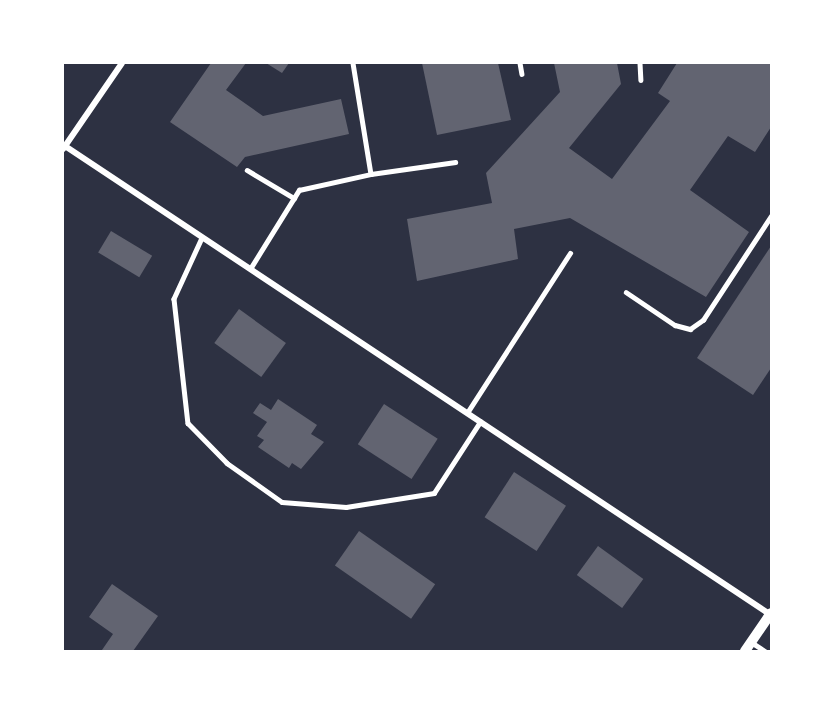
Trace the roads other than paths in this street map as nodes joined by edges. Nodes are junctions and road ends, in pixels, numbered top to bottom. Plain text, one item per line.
1 (122, 63) edge
2 (353, 63) edge
3 (520, 63) edge
4 (640, 63) edge
5 (522, 74) dead end
6 (641, 80) dead end
7 (64, 148) edge
8 (455, 162) dead end
9 (248, 170) dead end
10 (371, 174) junction
11 (294, 198) junction
12 (771, 216) edge
13 (202, 237) junction
14 (570, 253) dead end
15 (250, 269) junction
16 (626, 292) dead end
17 (467, 413) junction
18 (480, 422) junction
19 (771, 614) edge
20 (748, 646) edge
21 (765, 651) edge

1 - 7 street
2 - 10 lane
3 - 5 lane
4 - 6 lane
7 - 13 street
8 - 10 lane
9 - 11 lane
10 - 11 lane
11 - 15 lane
12 - 16 lane
13 - 15 street
13 - 18 lane
14 - 17 lane
15 - 17 street
17 - 18 street
18 - 19 street
19 - 20 street
20 - 21 lane

